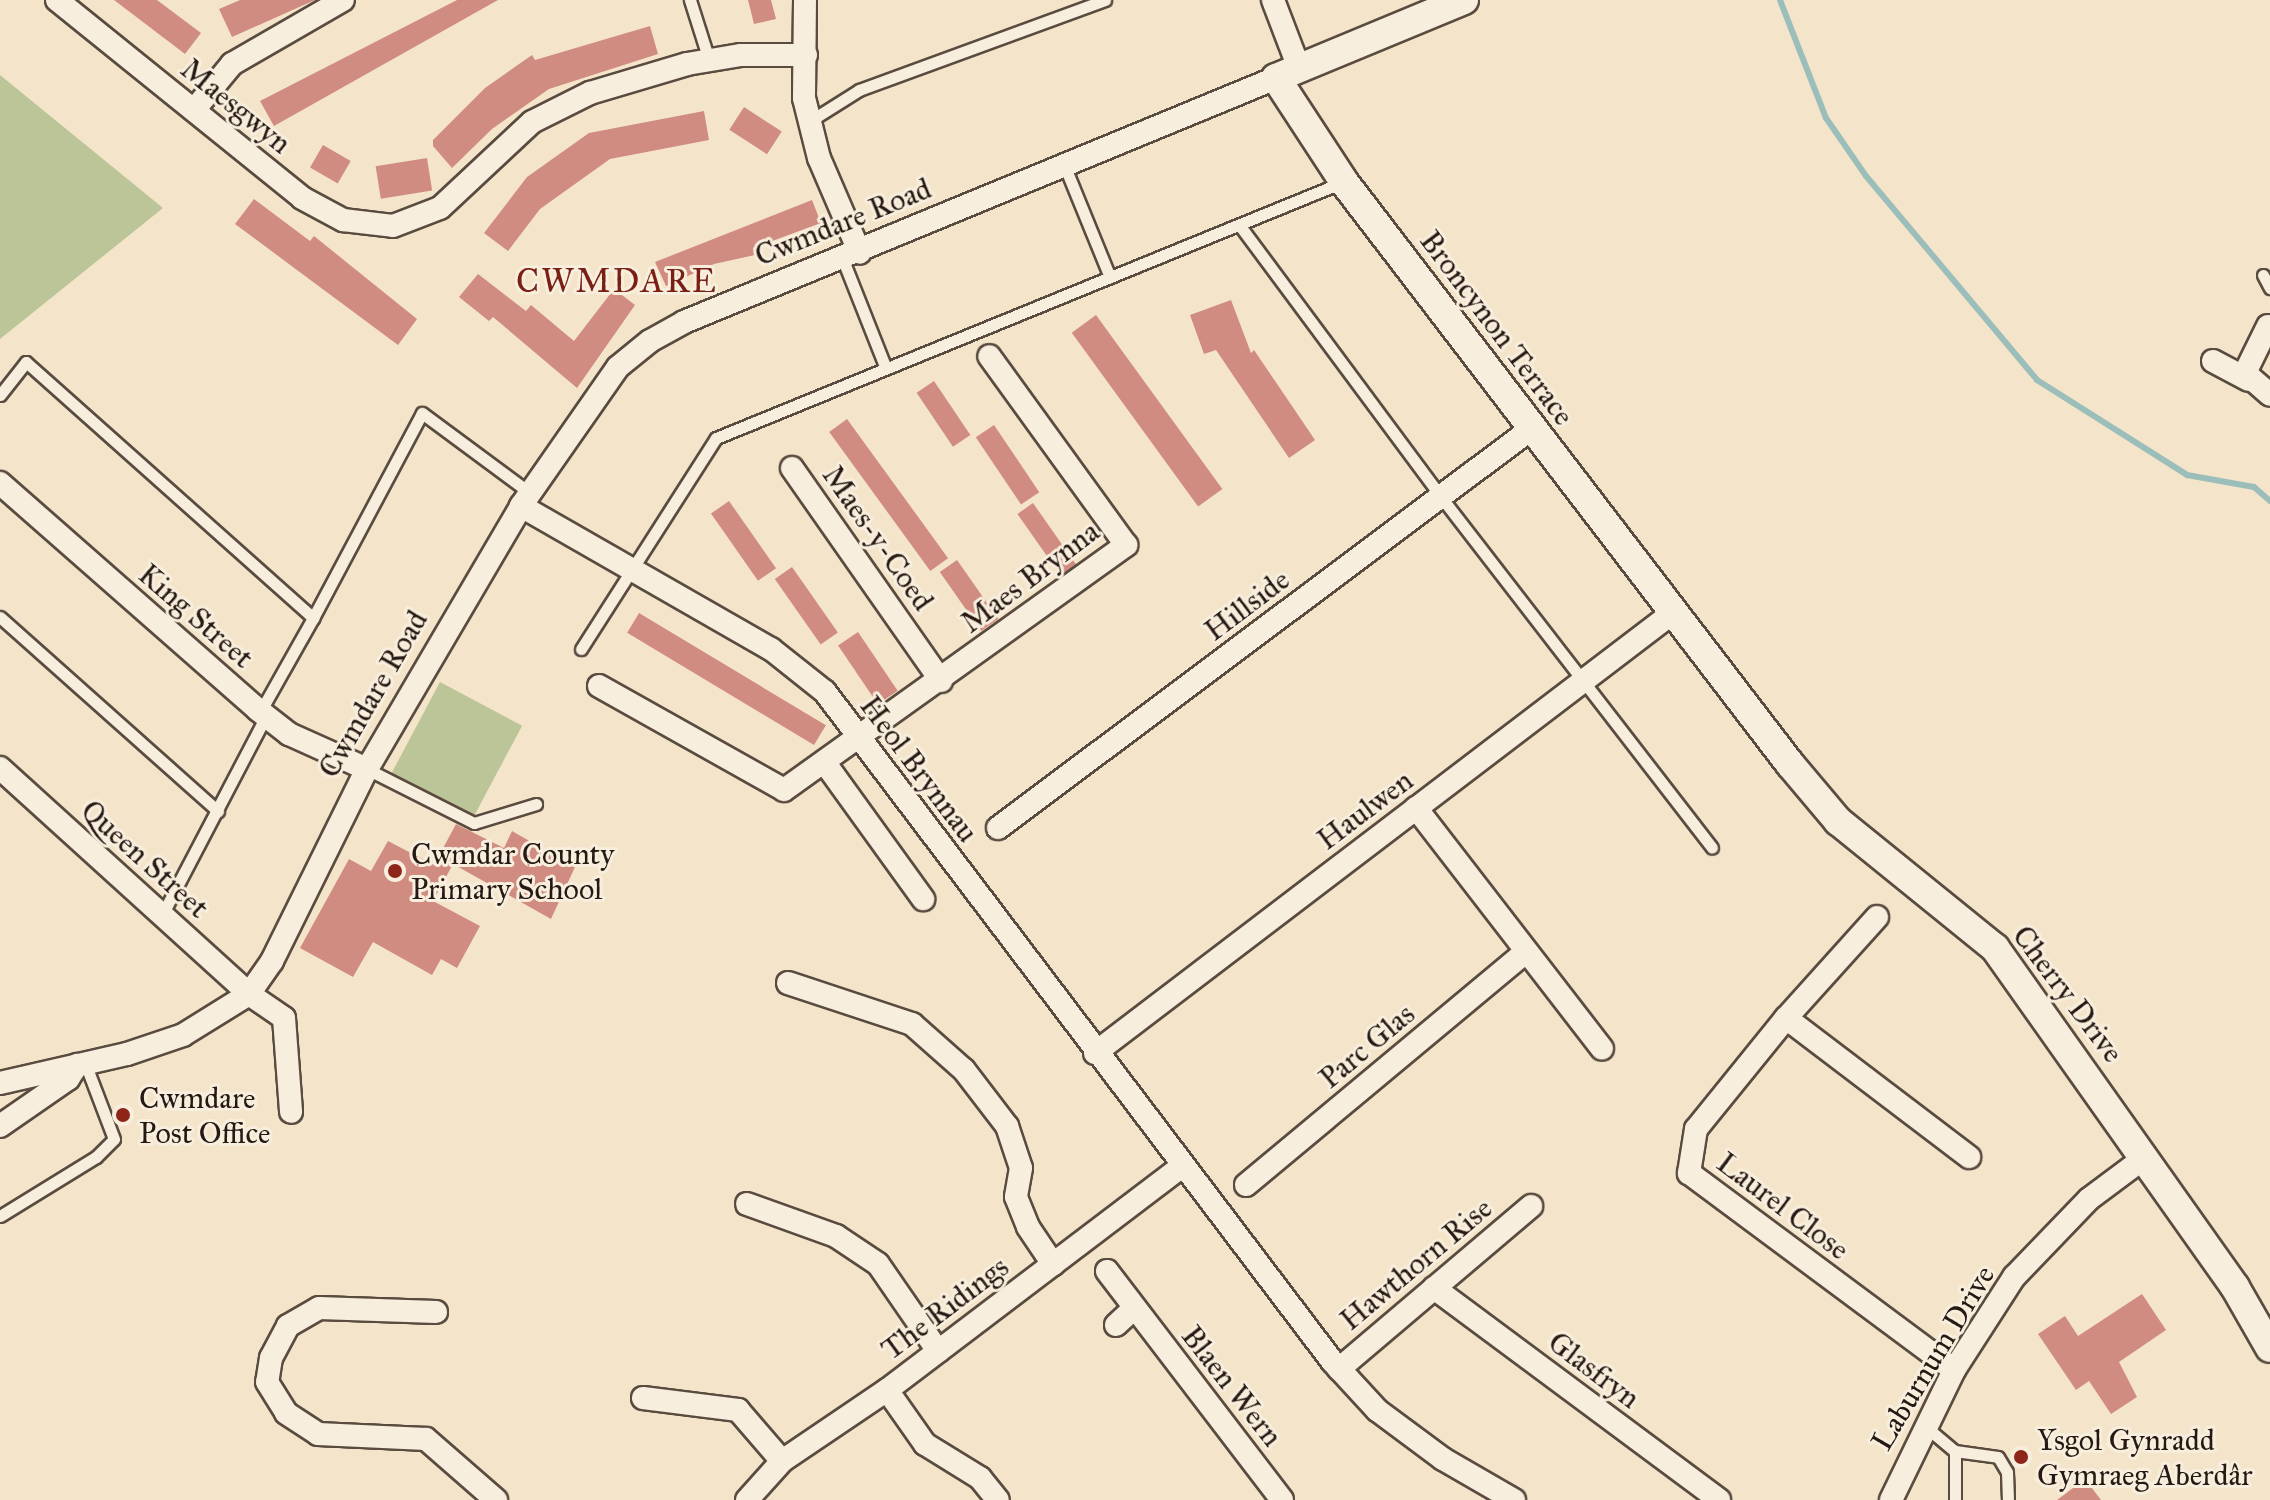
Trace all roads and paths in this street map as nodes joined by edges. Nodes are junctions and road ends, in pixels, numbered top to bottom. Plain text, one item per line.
1 (57, 0) edge
2 (343, 0) edge
3 (690, 0) edge
4 (805, 0) edge
5 (1105, 0) edge
6 (1273, 0) edge
7 (1464, 0) edge
8 (806, 55) junction
9 (709, 60) junction
10 (1288, 73) junction
11 (194, 110) junction
12 (810, 121) junction
13 (1065, 167) junction
14 (1344, 182) junction
15 (1240, 226) junction
16 (851, 256) junction
17 (2263, 275) dead end
18 (1110, 277) junction
19 (2270, 288) edge
20 (2269, 323) edge
21 (989, 356) dead end
22 (2213, 361) dead end
23 (885, 366) junction
24 (2248, 380) junction
25 (0, 395) edge
26 (2270, 395) edge
27 (1531, 429) junction
28 (792, 468) dead end
29 (0, 483) edge
30 (1441, 497) junction
31 (526, 499) junction
32 (632, 566) junction
33 (1670, 615) junction
34 (0, 617) edge
35 (313, 618) junction
36 (581, 649) dead end
37 (941, 681) junction
38 (1583, 681) junction
39 (599, 686) dead end
40 (263, 714) junction
41 (860, 740) junction
42 (825, 763) junction
43 (367, 769) junction
44 (4, 779) edge
45 (536, 804) dead end
46 (1416, 808) junction
47 (218, 811) junction
48 (998, 828) dead end
49 (1712, 848) dead end
50 (923, 899) dead end
51 (162, 915) junction
52 (1877, 917) dead end
53 (1526, 952) junction
54 (788, 983) dead end
55 (249, 994) junction
56 (1786, 1018) junction
57 (1602, 1049) dead end
58 (1095, 1053) junction
59 (81, 1064) junction
60 (0, 1083) edge
61 (291, 1112) dead end
62 (0, 1126) edge
63 (1969, 1157) dead end
64 (2144, 1158) junction
65 (1182, 1166) junction
66 (1246, 1185) dead end
67 (747, 1204) dead end
68 (1531, 1206) dead end
69 (0, 1216) edge
70 (1053, 1264) junction
71 (1107, 1271) dead end
72 (1434, 1288) junction
73 (1134, 1308) junction
74 (436, 1312) dead end
75 (1116, 1325) dead end
76 (2270, 1348) edge
77 (938, 1351) junction
78 (1339, 1369) junction
79 (1954, 1370) junction
80 (887, 1390) junction
81 (643, 1398) dead end
82 (1926, 1427) junction
83 (1955, 1451) junction
84 (782, 1461) junction
85 (496, 1500) edge
86 (747, 1500) edge
87 (998, 1500) edge
88 (1282, 1500) edge
89 (1514, 1500) edge
90 (1719, 1500) edge
91 (1891, 1500) edge
92 (1955, 1500) edge
93 (2008, 1500) edge

1 - 11 street, Maesgwyn
2 - 11 street
3 - 9 lane
4 - 8 street
5 - 12 lane
6 - 10 street
7 - 10 street, Cwmdare Road
8 - 9 street
8 - 12 street
9 - 11 street, Maesgwyn
10 - 13 street, Cwmdare Road
10 - 14 street, Broncynon Terrace
12 - 16 street
13 - 16 street, Cwmdare Road
13 - 18 lane
14 - 15 lane
14 - 27 street, Broncynon Terrace
15 - 18 lane
15 - 30 lane
16 - 23 lane
16 - 31 street, Cwmdare Road
17 - 19 lane
18 - 23 lane
20 - 24 street
21 - 37 street, Maes Brynna
22 - 24 street
23 - 32 lane
24 - 26 street
25 - 35 lane
27 - 30 street, Hillside
27 - 33 street, Broncynon Terrace
28 - 37 street, Maes-y-Coed
29 - 40 street, King Street
30 - 38 lane
30 - 48 street, Hillside
31 - 32 street, Heol Brynnau
31 - 35 lane
31 - 43 street, Cwmdare Road
32 - 36 lane
32 - 41 street, Heol Brynnau
33 - 38 street, Haulwen
33 - 64 street, Cherry Drive
34 - 47 lane
35 - 40 lane
37 - 41 street
38 - 46 street, Haulwen
38 - 49 lane
39 - 42 street
40 - 43 street, King Street
40 - 47 lane
41 - 42 street
41 - 58 street, Heol Brynnau
42 - 50 street
43 - 45 lane
43 - 55 street, Cwmdare Road
44 - 51 street, Queen Street
46 - 53 street
46 - 58 street, Haulwen
47 - 51 lane
51 - 55 street, Queen Street
52 - 56 street, Laurel Close
53 - 57 street
53 - 66 street, Parc Glas
54 - 70 street
55 - 59 street
55 - 61 street, Queen Street
56 - 63 street
56 - 79 street, Laurel Close
58 - 65 street, Heol Brynnau
59 - 60 street
59 - 62 street
59 - 69 lane
64 - 76 street, Cherry Drive
64 - 79 street, Laburnum Drive
65 - 70 street, The Ridings
65 - 78 street, Heol Brynnau
67 - 77 street
68 - 72 street, Hawthorn Rise
70 - 77 street, The Ridings
71 - 73 street, Blaen Wern
72 - 78 street, Hawthorn Rise
72 - 90 street, Glasfryn
73 - 75 street
73 - 88 street, Blaen Wern
74 - 85 street
77 - 80 street, The Ridings
78 - 89 street, Heol Brynnau
79 - 82 street, Laburnum Drive
80 - 84 street, The Ridings
80 - 87 street
81 - 84 street
82 - 83 lane
82 - 91 street, Laburnum Drive
83 - 92 lane
83 - 93 lane
84 - 86 street, The Ridings

